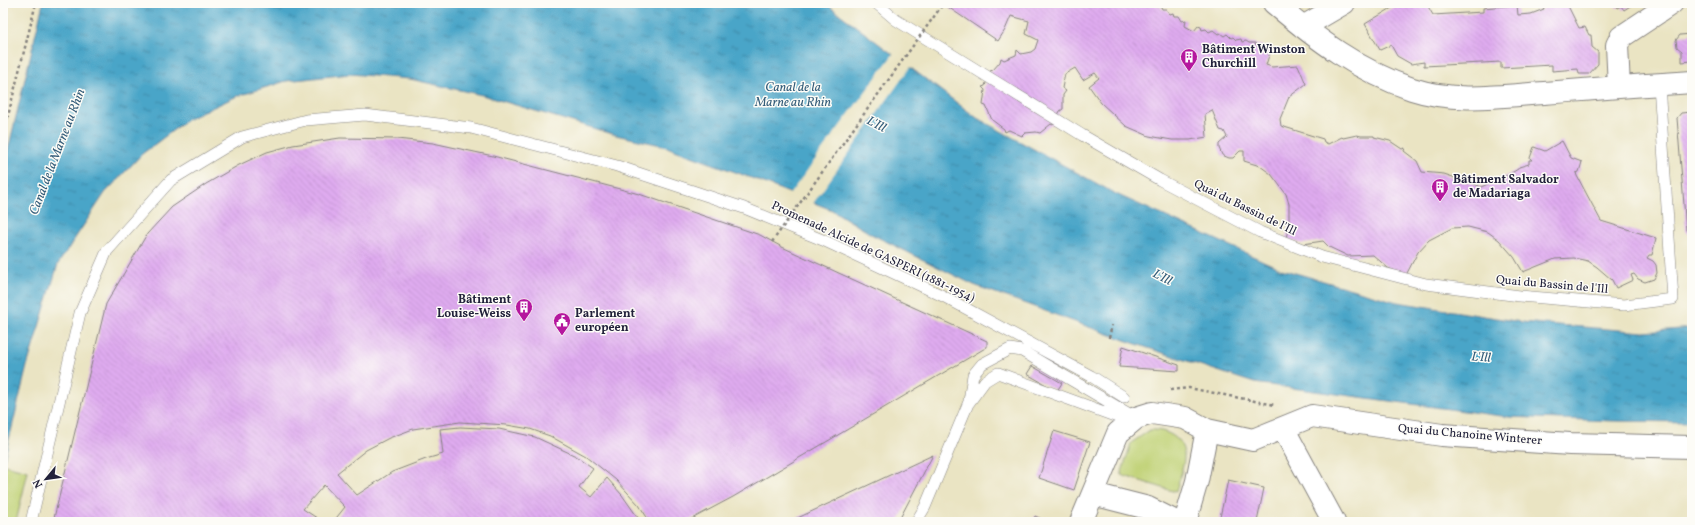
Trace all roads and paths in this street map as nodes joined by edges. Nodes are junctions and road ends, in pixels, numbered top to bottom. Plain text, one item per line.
1 (36, 3) edge
2 (876, 3) edge
3 (1274, 3) edge
4 (1344, 3) edge
5 (1672, 3) edge
6 (943, 4) edge
7 (1303, 27) junction
8 (1692, 82) edge
9 (1659, 84) junction
10 (1619, 87) junction
11 (3, 136) edge
12 (772, 242) dead end
13 (1112, 325) dead end
14 (1109, 338) dead end
15 (1166, 390) dead end
16 (1124, 397) dead end
17 (968, 404) junction
18 (1312, 416) junction
19 (1133, 420) junction
20 (1283, 428) junction
21 (1206, 430) junction
22 (1692, 447) edge
23 (1093, 494) junction
24 (31, 522) edge
25 (916, 522) edge
26 (1081, 522) edge
27 (1176, 522) edge
28 (1185, 522) edge
29 (1334, 522) edge

1 - 11 path
2 - 9 lane, Quai du Bassin de l'Ill
3 - 7 street
4 - 7 street
5 - 10 street
6 - 12 path, bridge
7 - 10 street
8 - 9 street
9 - 10 street
13 - 14 path
15 - 18 path
16 - 24 lane, Promenade Alcide de GASPERI (1881-1954)
17 - 19 lane
17 - 19 lane
17 - 25 lane
18 - 20 street
18 - 22 street, Quai du Chanoine Winterer
19 - 21 street
19 - 23 street
20 - 21 street
20 - 29 street
21 - 28 street
23 - 26 street
23 - 27 street

